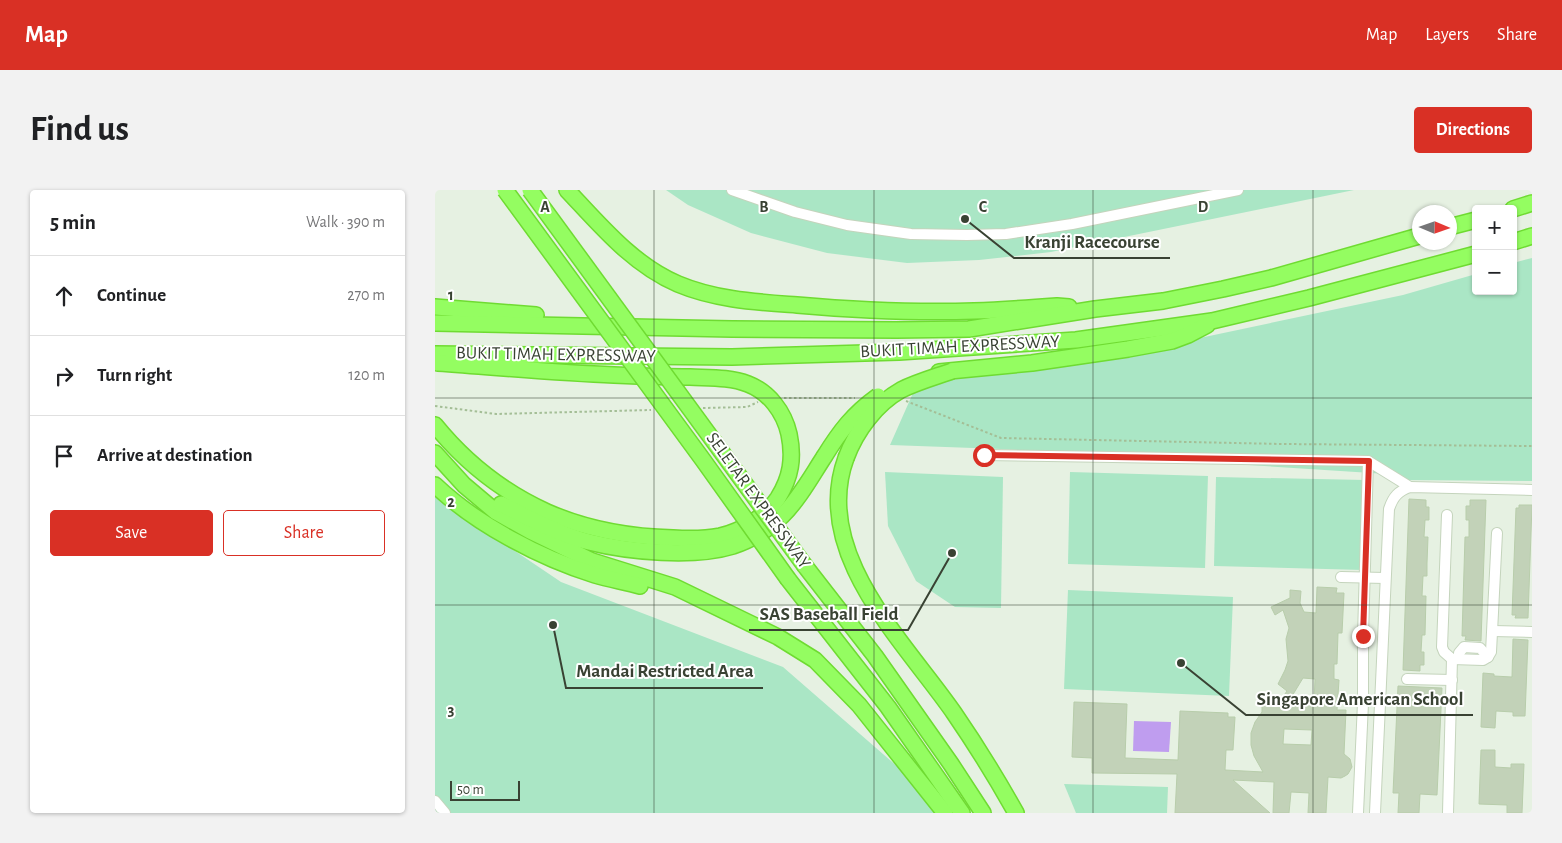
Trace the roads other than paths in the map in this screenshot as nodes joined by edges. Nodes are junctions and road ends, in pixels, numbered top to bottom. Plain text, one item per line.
1 (505, 190) edge
2 (530, 190) edge
3 (567, 190) edge
4 (732, 190) edge
5 (1238, 190) edge
6 (1532, 203) edge
7 (1517, 208) edge
8 (1472, 221) edge
9 (1457, 225) edge
10 (1532, 236) edge
11 (1412, 238) edge
12 (1532, 240) edge
13 (1517, 242) edge
14 (1517, 243) edge
15 (1472, 256) edge
16 (435, 307) edge
17 (1095, 309) junction
18 (1212, 321) junction
19 (435, 323) edge
20 (624, 326) junction
21 (435, 354) edge
22 (435, 363) edge
23 (952, 371) junction
24 (435, 425) edge
25 (435, 453) edge
26 (984, 455) dead end
27 (1369, 461) junction
28 (435, 484) edge
29 (1410, 487) junction
30 (1532, 490) edge
31 (1447, 515) dead end
32 (1497, 533) dead end
33 (1341, 577) dead end
34 (1365, 578) junction
35 (1385, 578) junction
36 (695, 596) junction
37 (1493, 631) junction
38 (1532, 632) edge
39 (1456, 659) junction
40 (1407, 679) dead end
41 (1451, 680) junction
42 (1363, 703) junction
43 (1381, 703) junction
44 (435, 801) edge
45 (445, 813) edge
46 (945, 813) edge
47 (962, 813) edge
48 (983, 813) edge
49 (1016, 813) edge
50 (1358, 813) edge
51 (1375, 813) edge
52 (1448, 813) edge

1 - 47 highway, bridge
2 - 48 highway, SELETAR EXPRESSWAY, bridge
3 - 17 highway
4 - 5 street
6 - 7 highway
8 - 9 highway
10 - 13 highway
11 - 17 highway, BUKIT TIMAH EXPRESSWAY
12 - 14 highway
15 - 18 highway, BUKIT TIMAH EXPRESSWAY
16 - 20 highway
17 - 20 highway, BUKIT TIMAH EXPRESSWAY
18 - 21 highway, BUKIT TIMAH EXPRESSWAY
18 - 23 highway
19 - 20 highway, BUKIT TIMAH EXPRESSWAY
22 - 24 highway
23 - 25 highway, bridge
23 - 49 highway, bridge
25 - 36 highway
26 - 27 street
27 - 29 street
27 - 34 street
28 - 36 highway
29 - 30 street
29 - 35 street
31 - 39 street
32 - 37 street
33 - 34 street
34 - 35 street
34 - 42 street
35 - 43 street
36 - 46 highway
37 - 38 street
37 - 39 street
39 - 41 street
40 - 41 street
41 - 52 street
42 - 43 street
42 - 50 street
43 - 51 street
44 - 45 street

